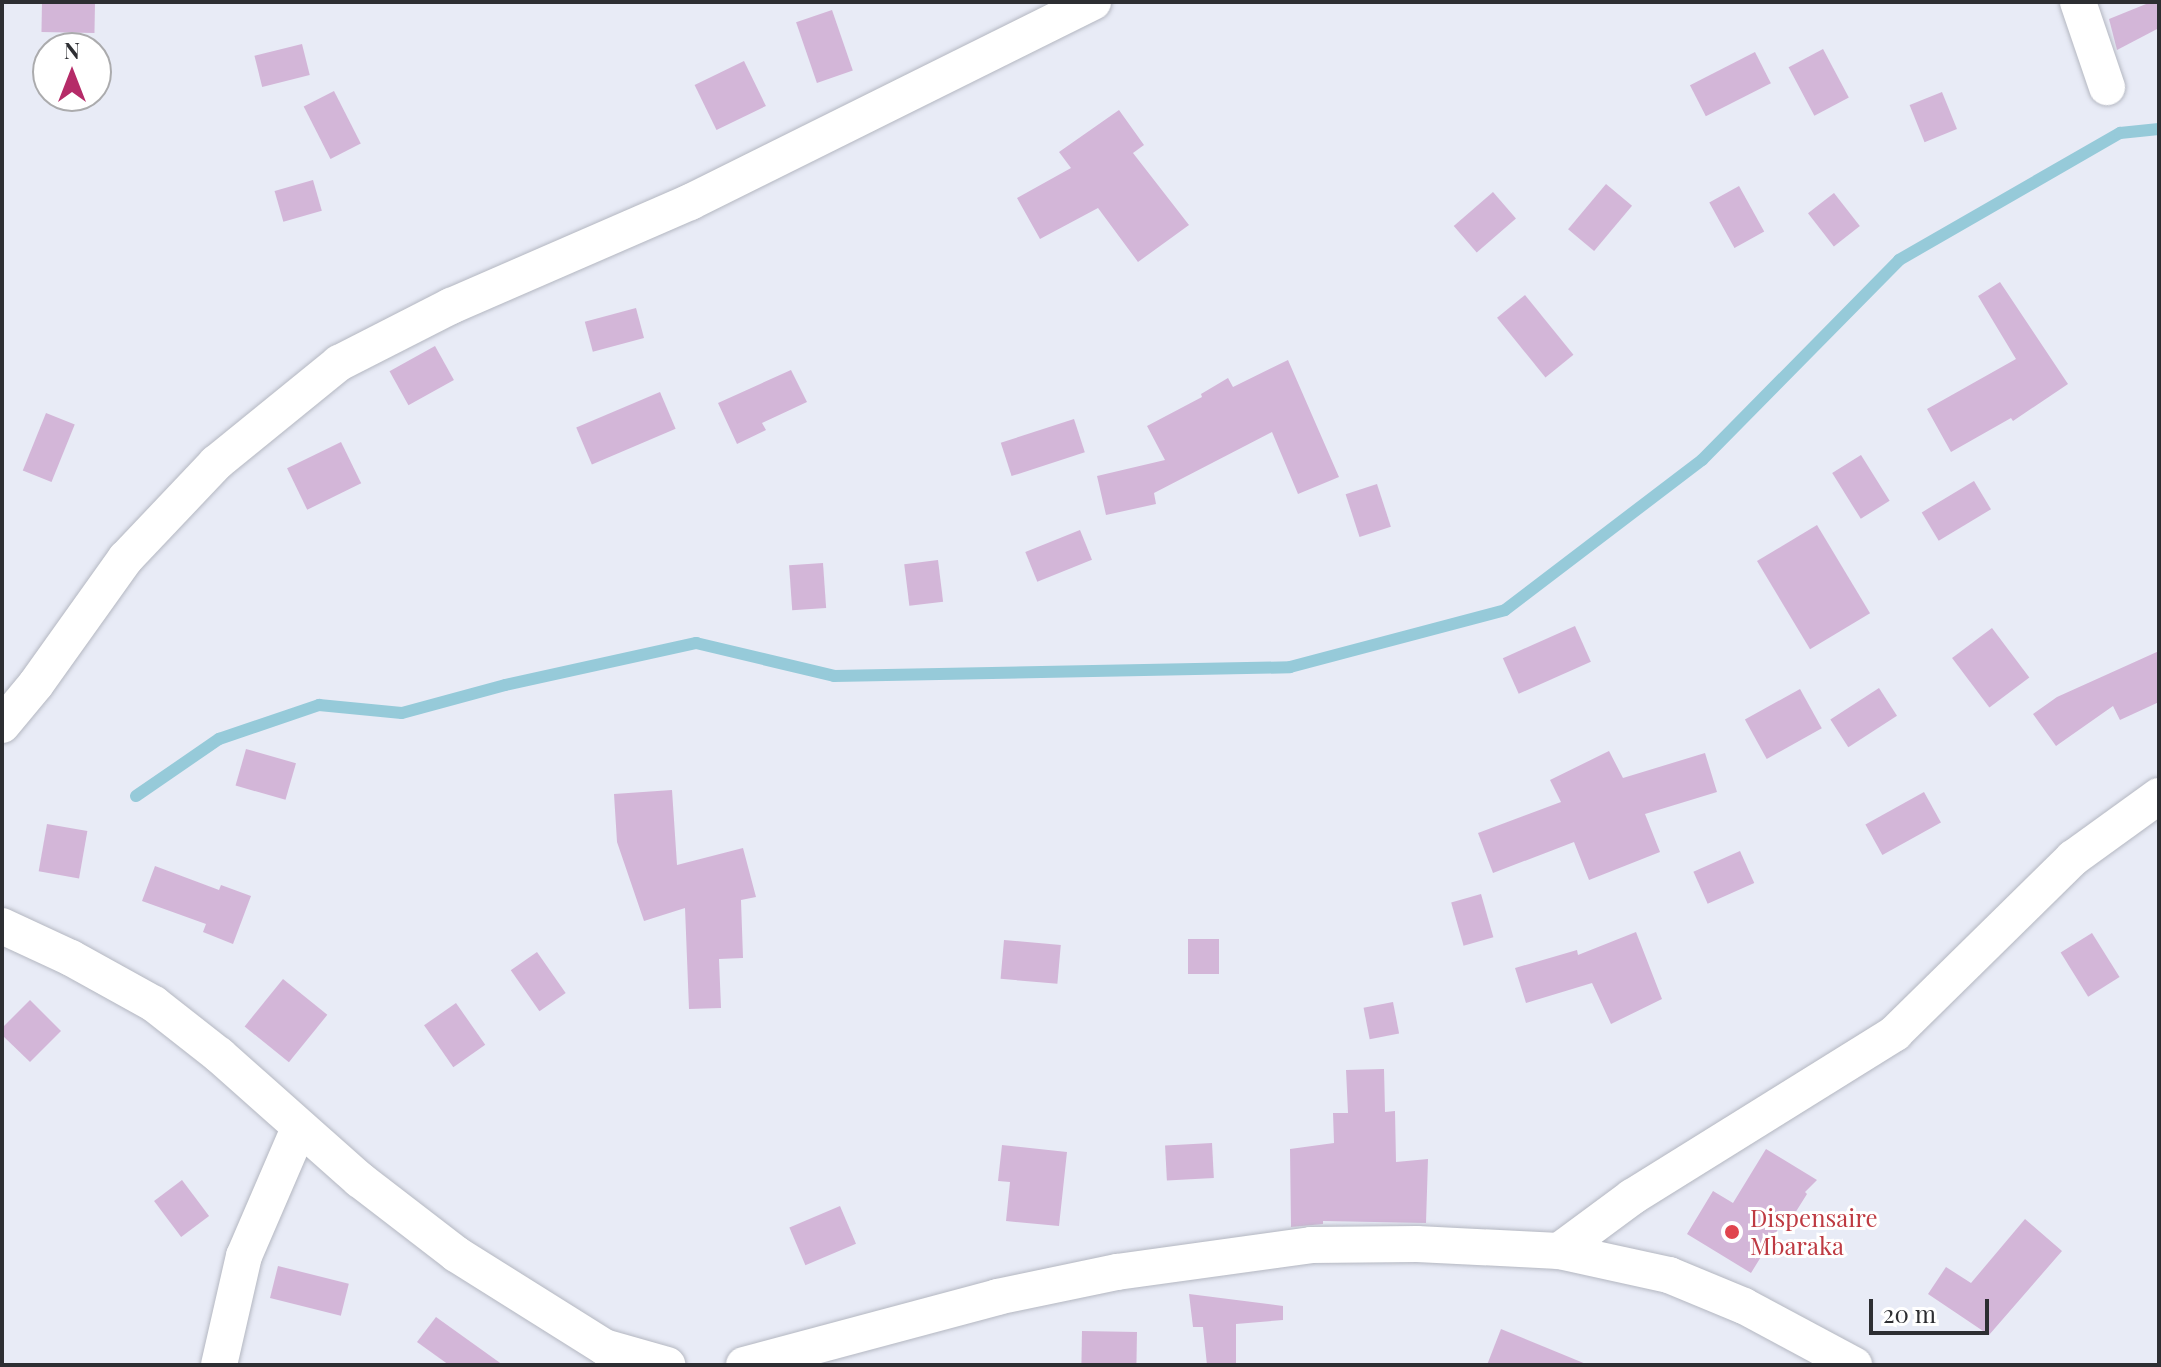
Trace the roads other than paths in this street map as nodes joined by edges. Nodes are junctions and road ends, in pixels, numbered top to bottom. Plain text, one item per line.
1 (1093, 2) edge
2 (2078, 2) edge
3 (2107, 87) dead end
4 (2, 725) edge
5 (2159, 796) edge
6 (2, 926) edge
7 (299, 1128) junction
8 (1559, 1251) junction
9 (219, 1365) edge
10 (667, 1365) edge
11 (744, 1365) edge
12 (1854, 1365) edge

1 - 4 street
2 - 3 street
5 - 8 street
6 - 7 street
7 - 9 street
7 - 10 street
8 - 11 street
8 - 12 street

